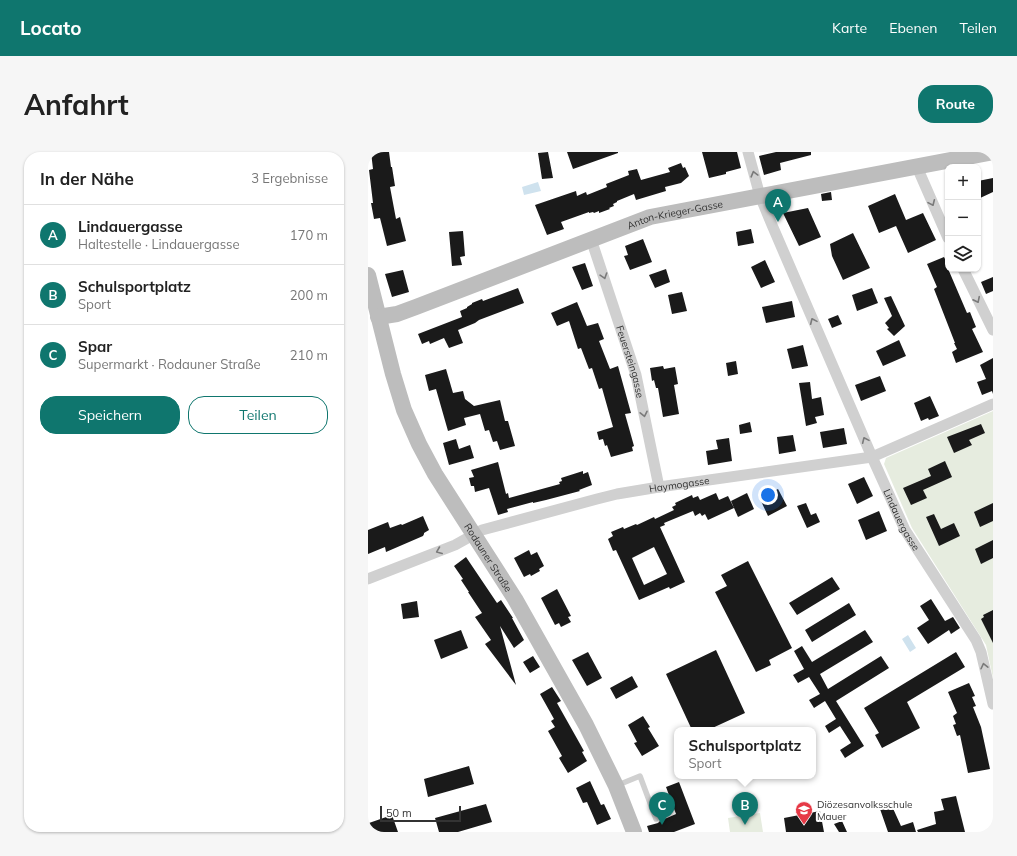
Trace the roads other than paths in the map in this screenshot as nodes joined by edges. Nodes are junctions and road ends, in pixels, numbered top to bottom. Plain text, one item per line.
1 (748, 152) edge
2 (993, 152) edge
3 (917, 167) junction
4 (760, 196) junction
5 (947, 236) edge
6 (591, 239) junction
7 (964, 272) edge
8 (368, 275) edge
9 (373, 317) edge
10 (993, 330) edge
11 (993, 404) edge
12 (872, 457) junction
13 (659, 487) junction
14 (474, 534) junction
15 (368, 579) edge
16 (993, 704) edge
17 (616, 786) junction
18 (656, 819) dead end
19 (634, 832) edge

4 -> 1 street, Lindauergasse
2 - 3 street, Anton-Krieger-Gasse
3 - 4 street, Anton-Krieger-Gasse
3 -> 5 street
4 - 6 street, Anton-Krieger-Gasse
12 -> 4 street, Lindauergasse
6 - 9 street, Anton-Krieger-Gasse
6 -> 13 street, Feuersteingasse
7 -> 10 street
8 - 9 street, Rodauner Straße
9 - 14 street, Rodauner Straße
11 - 12 street, Haymogasse
12 - 13 street, Haymogasse
16 -> 12 street, Lindauergasse
13 - 14 street, Haymogasse
14 -> 15 street, Haymogasse
14 - 17 street, Rodauner Straße
17 - 18 lane
17 - 19 street, Rodauner Straße

